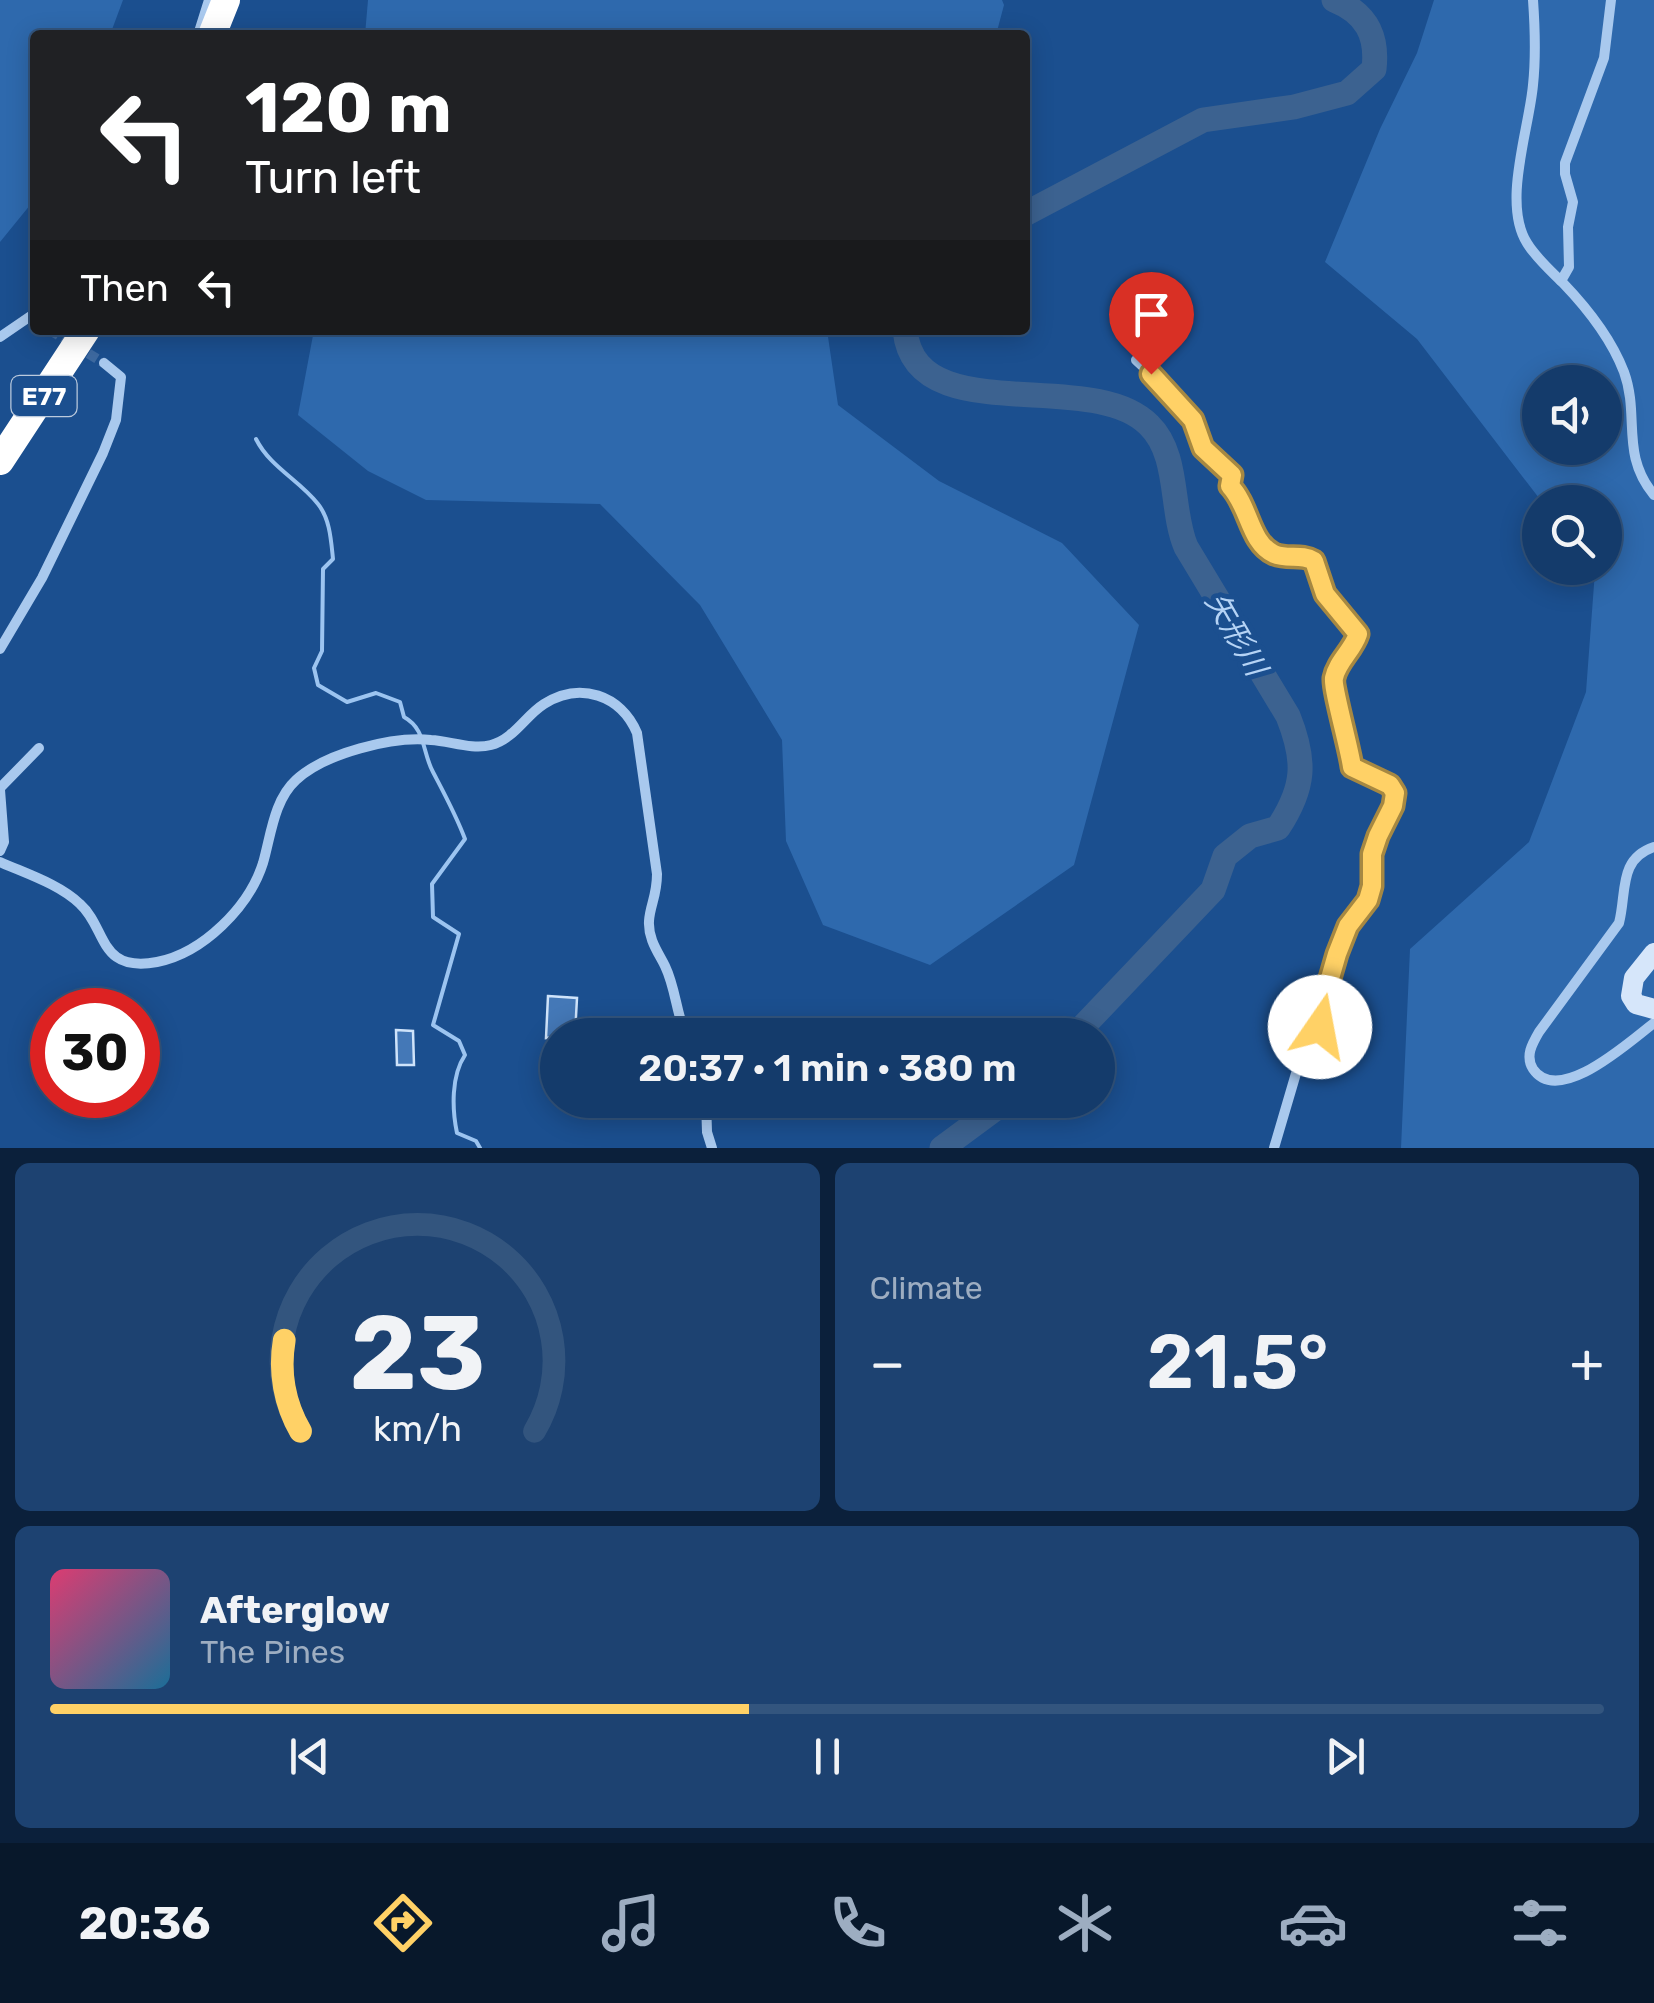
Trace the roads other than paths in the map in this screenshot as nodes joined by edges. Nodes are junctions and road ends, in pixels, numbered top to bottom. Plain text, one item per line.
1 (209, 0) edge
2 (226, 0) edge
3 (238, 0) edge
4 (1534, 0) edge
5 (1611, 0) edge
6 (200, 30) edge
7 (214, 30) edge
8 (227, 30) edge
9 (1561, 281) junction
10 (30, 319) edge
11 (69, 335) edge
12 (83, 335) edge
13 (0, 337) edge
14 (1136, 360) dead end
15 (104, 363) tunnel mouth
16 (0, 441) edge
17 (0, 461) edge
18 (1654, 495) edge
19 (0, 649) edge
20 (39, 748) dead end
21 (0, 789) edge
22 (1654, 846) edge
23 (0, 851) edge
24 (0, 862) edge
25 (1654, 953) edge
26 (1654, 1008) edge
27 (679, 1018) edge
28 (1654, 1022) edge
29 (707, 1118) edge
30 (712, 1148) edge
31 (1274, 1148) edge

1 - 6 street
2 - 7 highway
3 - 8 highway
4 - 9 street
5 - 9 street
9 - 18 street
10 - 13 street
11 - 16 highway, E77
12 - 17 highway, E77
14 - 31 street
15 - 19 street
20 - 21 street
21 - 23 street
22 - 28 street
24 - 27 street
25 - 26 main road
29 - 30 street

